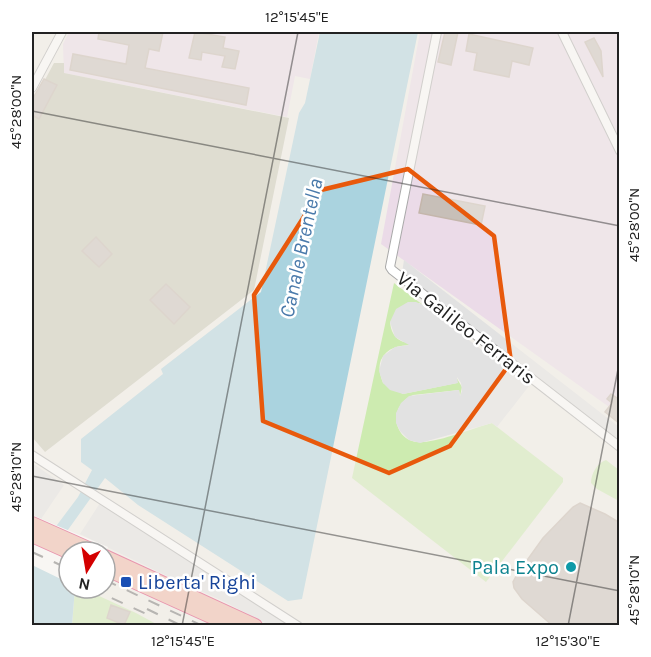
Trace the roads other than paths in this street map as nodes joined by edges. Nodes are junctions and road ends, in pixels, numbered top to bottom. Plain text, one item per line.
1 (62, 32) edge
2 (437, 32) edge
3 (562, 32) edge
4 (32, 88) edge
5 (620, 151) edge
6 (620, 447) edge
7 (32, 455) edge
8 (32, 524) edge
9 (32, 535) edge
10 (68, 540) edge
11 (57, 546) edge
12 (117, 563) edge
13 (117, 573) edge
14 (233, 626) edge
15 (255, 626) edge
16 (298, 626) edge

1 - 4 street
2 - 6 street, Via Galileo Ferraris
3 - 5 street
7 - 16 street
8 - 10 highway
9 - 11 highway
12 - 15 highway
13 - 14 highway

